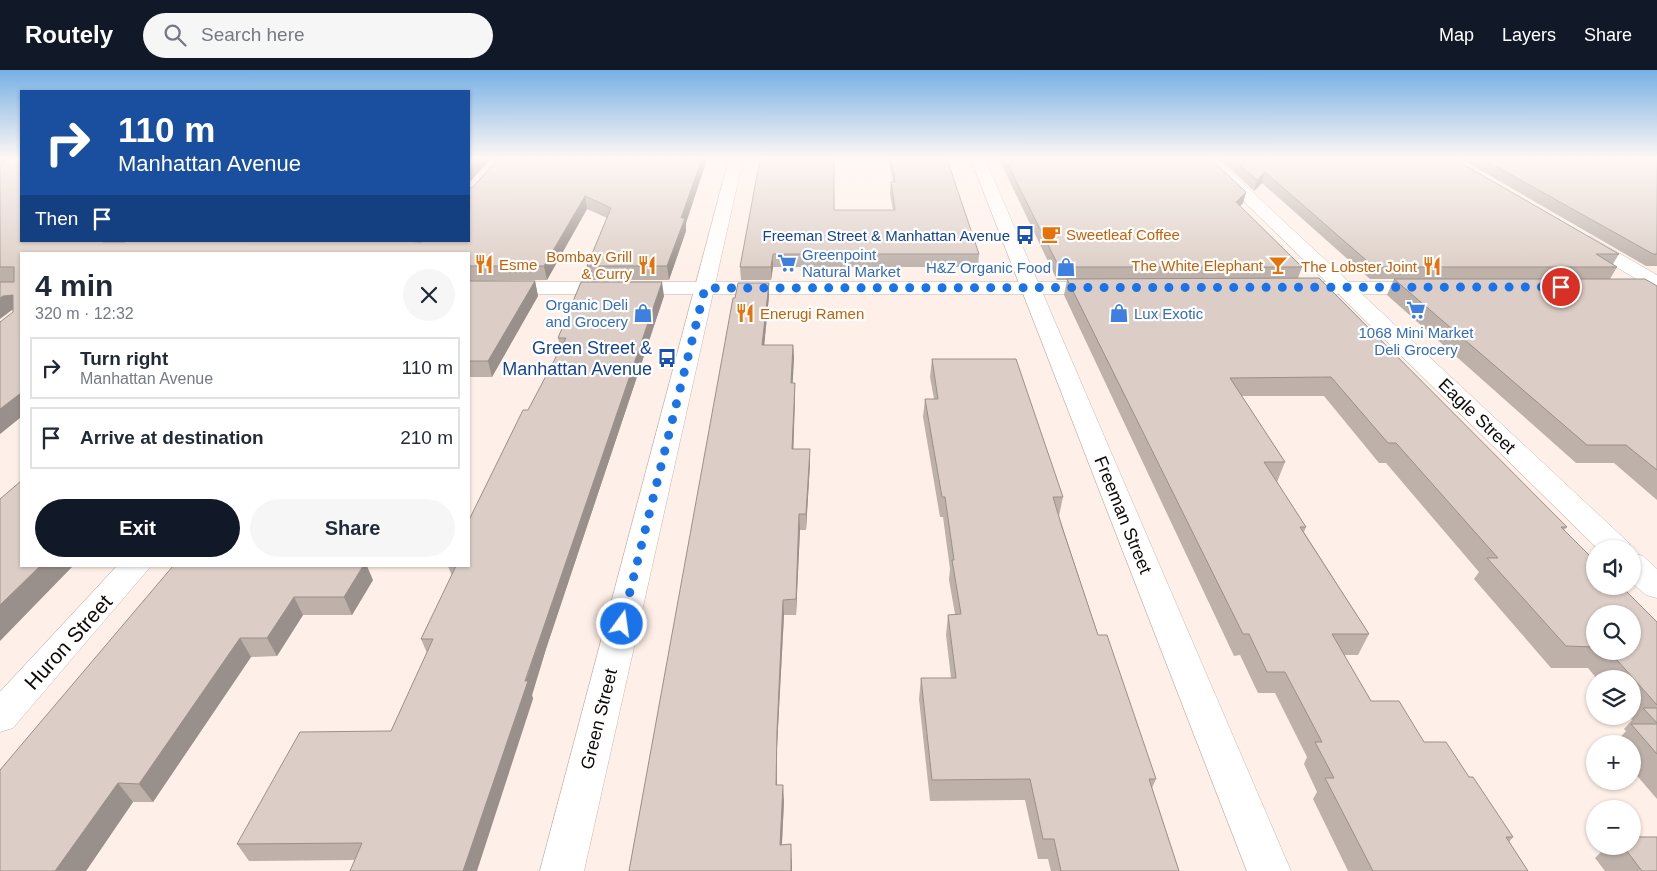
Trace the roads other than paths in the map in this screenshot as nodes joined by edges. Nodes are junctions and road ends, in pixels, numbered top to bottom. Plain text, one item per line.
1 (727, 196) edge
2 (993, 196) edge
3 (1247, 196) edge
4 (1574, 234) edge
5 (1657, 283) edge
6 (1625, 287) edge
7 (1657, 287) edge
8 (470, 288) edge
9 (705, 288) junction
10 (1030, 288) junction
11 (1122, 288) edge
12 (1268, 288) edge
13 (1343, 288) junction
14 (1450, 288) edge
15 (1608, 540) edge
16 (134, 567) edge
17 (1641, 572) edge
18 (1657, 587) edge
19 (0, 717) edge
20 (562, 871) edge
21 (1269, 871) edge

1 - 9 street, Green Street
2 - 10 street, Freeman Street
3 - 13 street, Eagle Street
4 - 5 street
6 - 7 street
8 - 9 street
9 - 10 street
9 - 20 street, Green Street
10 - 11 street
10 - 21 street, Freeman Street
12 - 13 street
13 - 14 street
13 - 15 street, Eagle Street
16 - 19 street, Huron Street
17 - 18 street

